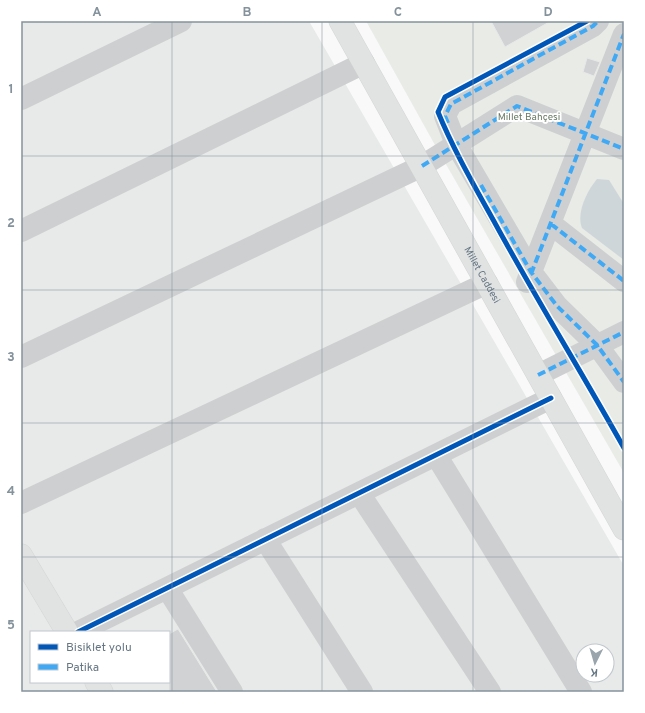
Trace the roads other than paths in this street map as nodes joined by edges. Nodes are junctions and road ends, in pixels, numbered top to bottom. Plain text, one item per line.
1 (181, 21) edge
2 (340, 21) edge
3 (598, 21) edge
4 (624, 34) edge
5 (364, 63) junction
6 (21, 99) edge
7 (585, 134) junction
8 (456, 144) junction
9 (624, 149) edge
10 (422, 166) junction
11 (551, 224) junction
12 (21, 231) edge
13 (529, 277) junction
14 (624, 281) edge
15 (487, 283) junction
16 (624, 332) edge
17 (597, 345) junction
18 (21, 357) edge
19 (538, 375) junction
20 (624, 382) edge
21 (551, 398) junction
22 (436, 455) junction
23 (359, 493) junction
24 (21, 503) edge
25 (624, 529) edge
26 (265, 539) junction
27 (21, 554) edge
28 (167, 588) junction
29 (66, 631) edge
30 (80, 631) edge
31 (97, 683) edge
32 (102, 692) edge
33 (232, 692) edge
34 (362, 692) edge
35 (490, 692) edge
36 (581, 692) edge

1 - 6 street
2 - 5 main road, Millet Caddesi
3 - 8 street
4 - 7 street
5 - 10 main road, Millet Caddesi
5 - 12 street
7 - 8 street
7 - 9 street
7 - 11 street
8 - 10 street
8 - 13 street
10 - 15 main road, Millet Caddesi
10 - 18 street
11 - 13 street
11 - 14 street
13 - 17 street
15 - 19 main road, Millet Caddesi
15 - 24 street
16 - 17 street
17 - 19 street
17 - 20 street
19 - 21 main road, Millet Caddesi
21 - 22 street
21 - 25 main road, Millet Caddesi
22 - 23 street
22 - 36 street
23 - 26 street
23 - 35 street
26 - 28 street
26 - 34 street
27 - 29 main road
28 - 30 street
28 - 33 street
31 - 32 main road

